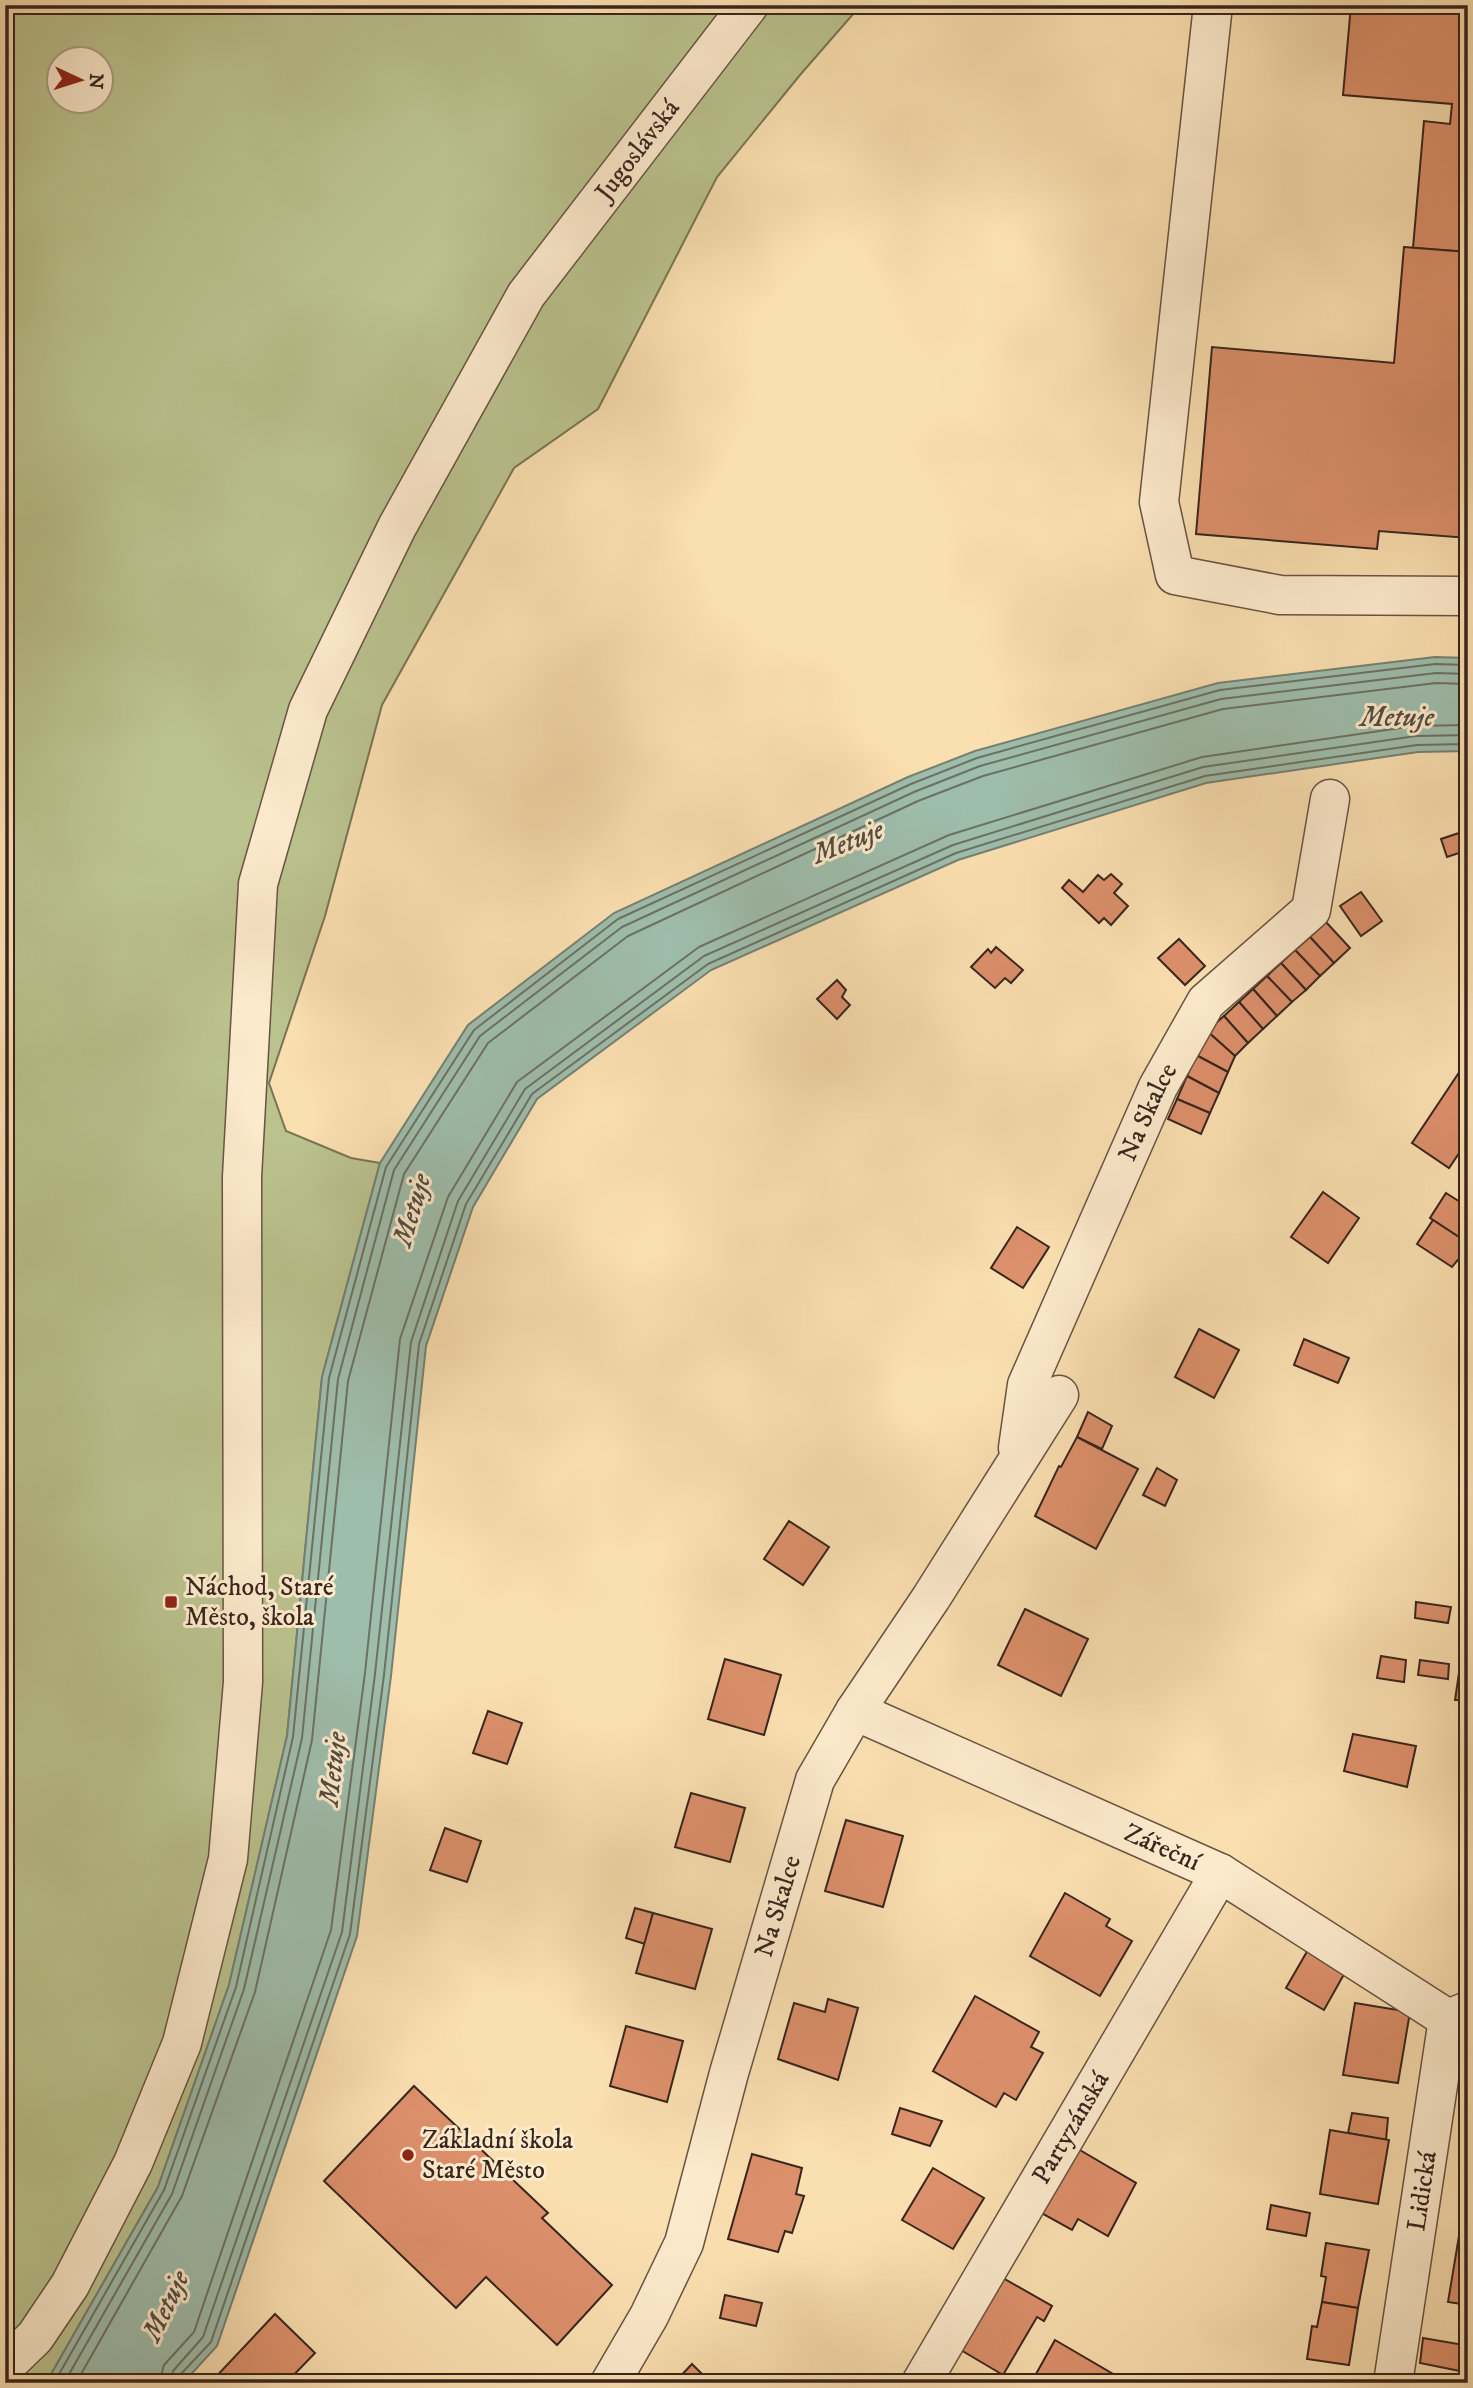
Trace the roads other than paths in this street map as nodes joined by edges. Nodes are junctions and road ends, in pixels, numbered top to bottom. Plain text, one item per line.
1 (749, 5) edge
2 (1213, 5) edge
3 (1468, 596) edge
4 (1330, 799) dead end
5 (1059, 1395) dead end
6 (1015, 1464) junction
7 (855, 1711) junction
8 (1220, 1873) junction
9 (1458, 2015) edge
10 (5, 2366) edge
11 (610, 2383) edge
12 (921, 2383) edge
13 (1393, 2383) edge

1 - 10 street, Jugoslávská
2 - 3 street
4 - 6 street, Na Skalce
5 - 6 street, Na Skalce
6 - 7 street, Na Skalce
7 - 8 street, Zářeční
7 - 11 street, Na Skalce
8 - 9 street, Zářeční
8 - 12 street, Partyzánská
9 - 13 street, Lidická

